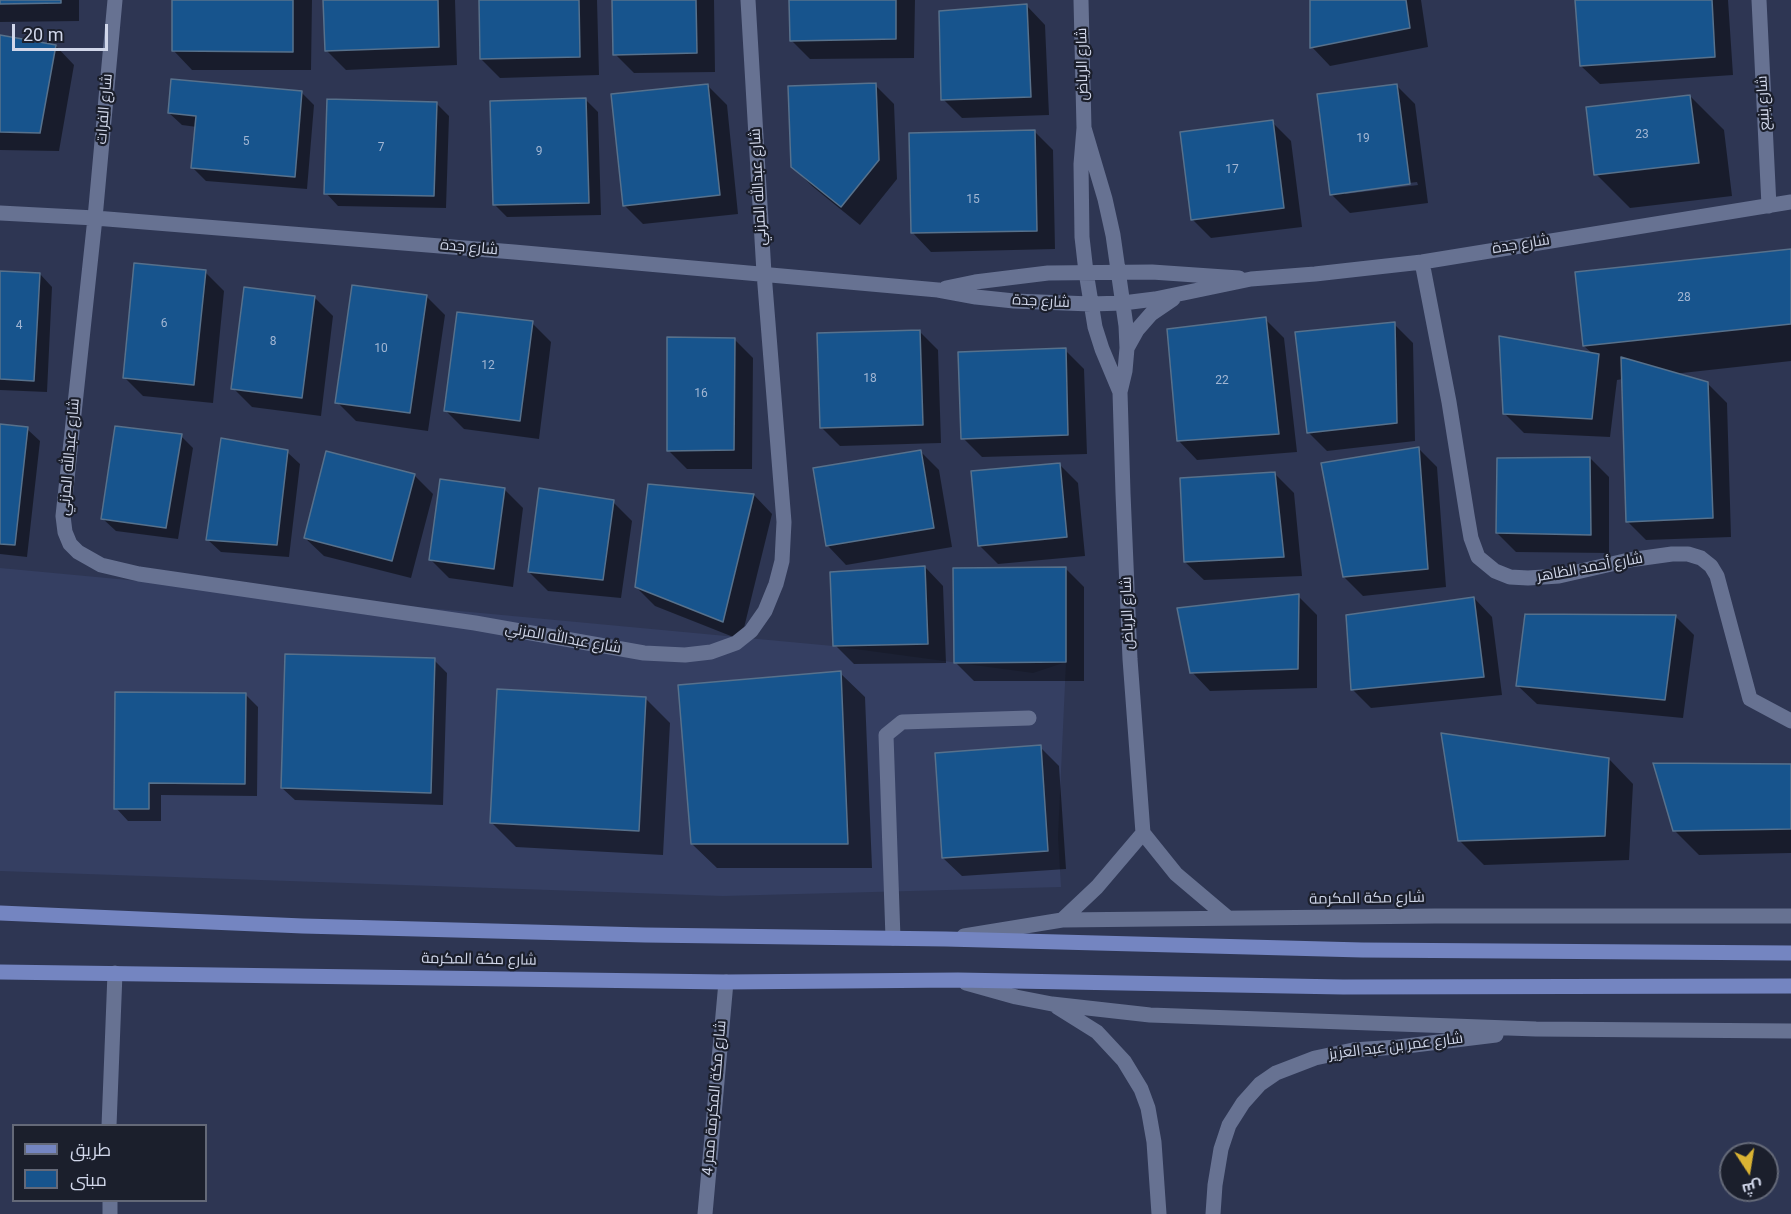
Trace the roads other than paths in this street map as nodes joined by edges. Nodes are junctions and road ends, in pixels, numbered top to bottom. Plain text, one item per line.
1 (115, 0) edge
2 (748, 0) edge
3 (1081, 0) edge
4 (1759, 0) edge
5 (1084, 128) junction
6 (1791, 202) edge
7 (1769, 206) junction
8 (0, 213) edge
9 (95, 218) junction
10 (1422, 262) junction
11 (1118, 271) junction
12 (1086, 272) junction
13 (764, 273) junction
14 (1251, 279) junction
15 (938, 290) junction
16 (1187, 293) junction
17 (1123, 303) junction
18 (1090, 304) junction
19 (1127, 348) junction
20 (1120, 392) junction
21 (1029, 718) dead end
22 (1791, 722) edge
23 (1143, 833) junction
24 (0, 913) edge
25 (1791, 916) edge
26 (1228, 918) junction
27 (1062, 920) junction
28 (893, 938) junction
29 (946, 939) junction
30 (1791, 953) edge
31 (0, 972) edge
32 (115, 973) junction
33 (958, 980) junction
34 (726, 982) junction
35 (1791, 986) edge
36 (1052, 1004) junction
37 (1536, 1029) junction
38 (1791, 1031) edge
39 (109, 1124) edge
40 (705, 1214) edge
41 (1159, 1214) edge
42 (1213, 1214) edge

1 - 9 street, شارع الفرات
2 - 13 street, شارع عبدالله المزني
3 - 5 street, شارع الرياض
4 - 7 street, شارع ينبع
5 - 11 street, شارع الرياض
5 - 12 street, شارع الرياض
6 - 7 street, شارع جدة
7 - 10 street, شارع جدة
8 - 9 street, شارع جدة
9 - 13 street, شارع جدة
9 - 13 street, شارع عبدالله المزني
10 - 14 street, شارع جدة
10 - 22 street, شارع أحمد الظاهر
11 - 12 street, شارع جدة
11 - 14 street, شارع جدة
11 - 17 street, شارع الرياض
12 - 15 street, شارع جدة
12 - 18 street, شارع الرياض
13 - 15 street, شارع جدة
14 - 16 street, شارع جدة
15 - 18 street, شارع جدة
16 - 17 street, شارع جدة
16 - 19 street
17 - 18 street, شارع جدة
17 - 19 street, شارع الرياض
18 - 20 street, شارع الرياض
19 - 20 street, شارع الرياض
20 - 23 street, شارع الرياض
21 - 28 street
23 - 26 street
23 - 27 street
24 - 28 main road, شارع مكة المكرمة
25 - 26 street, شارع مكة المكرمة
26 - 27 street, شارع مكة المكرمة
27 - 29 street, شارع مكة المكرمة
28 - 29 main road, شارع مكة المكرمة
29 - 30 main road, شارع مكة المكرمة
31 - 32 main road, شارع مكة المكرمة
32 - 34 main road, شارع مكة المكرمة
32 - 39 street
33 - 34 main road, شارع مكة المكرمة
33 - 35 main road, شارع مكة المكرمة
33 - 36 street, شارع مكة المكرمة
34 - 40 street, شارع مكة المكرمة ممر 4
36 - 37 street, شارع مكة المكرمة
36 - 41 street
37 - 38 street, شارع مكة المكرمة
37 - 42 street, شارع عمر بن عبد العزيز

